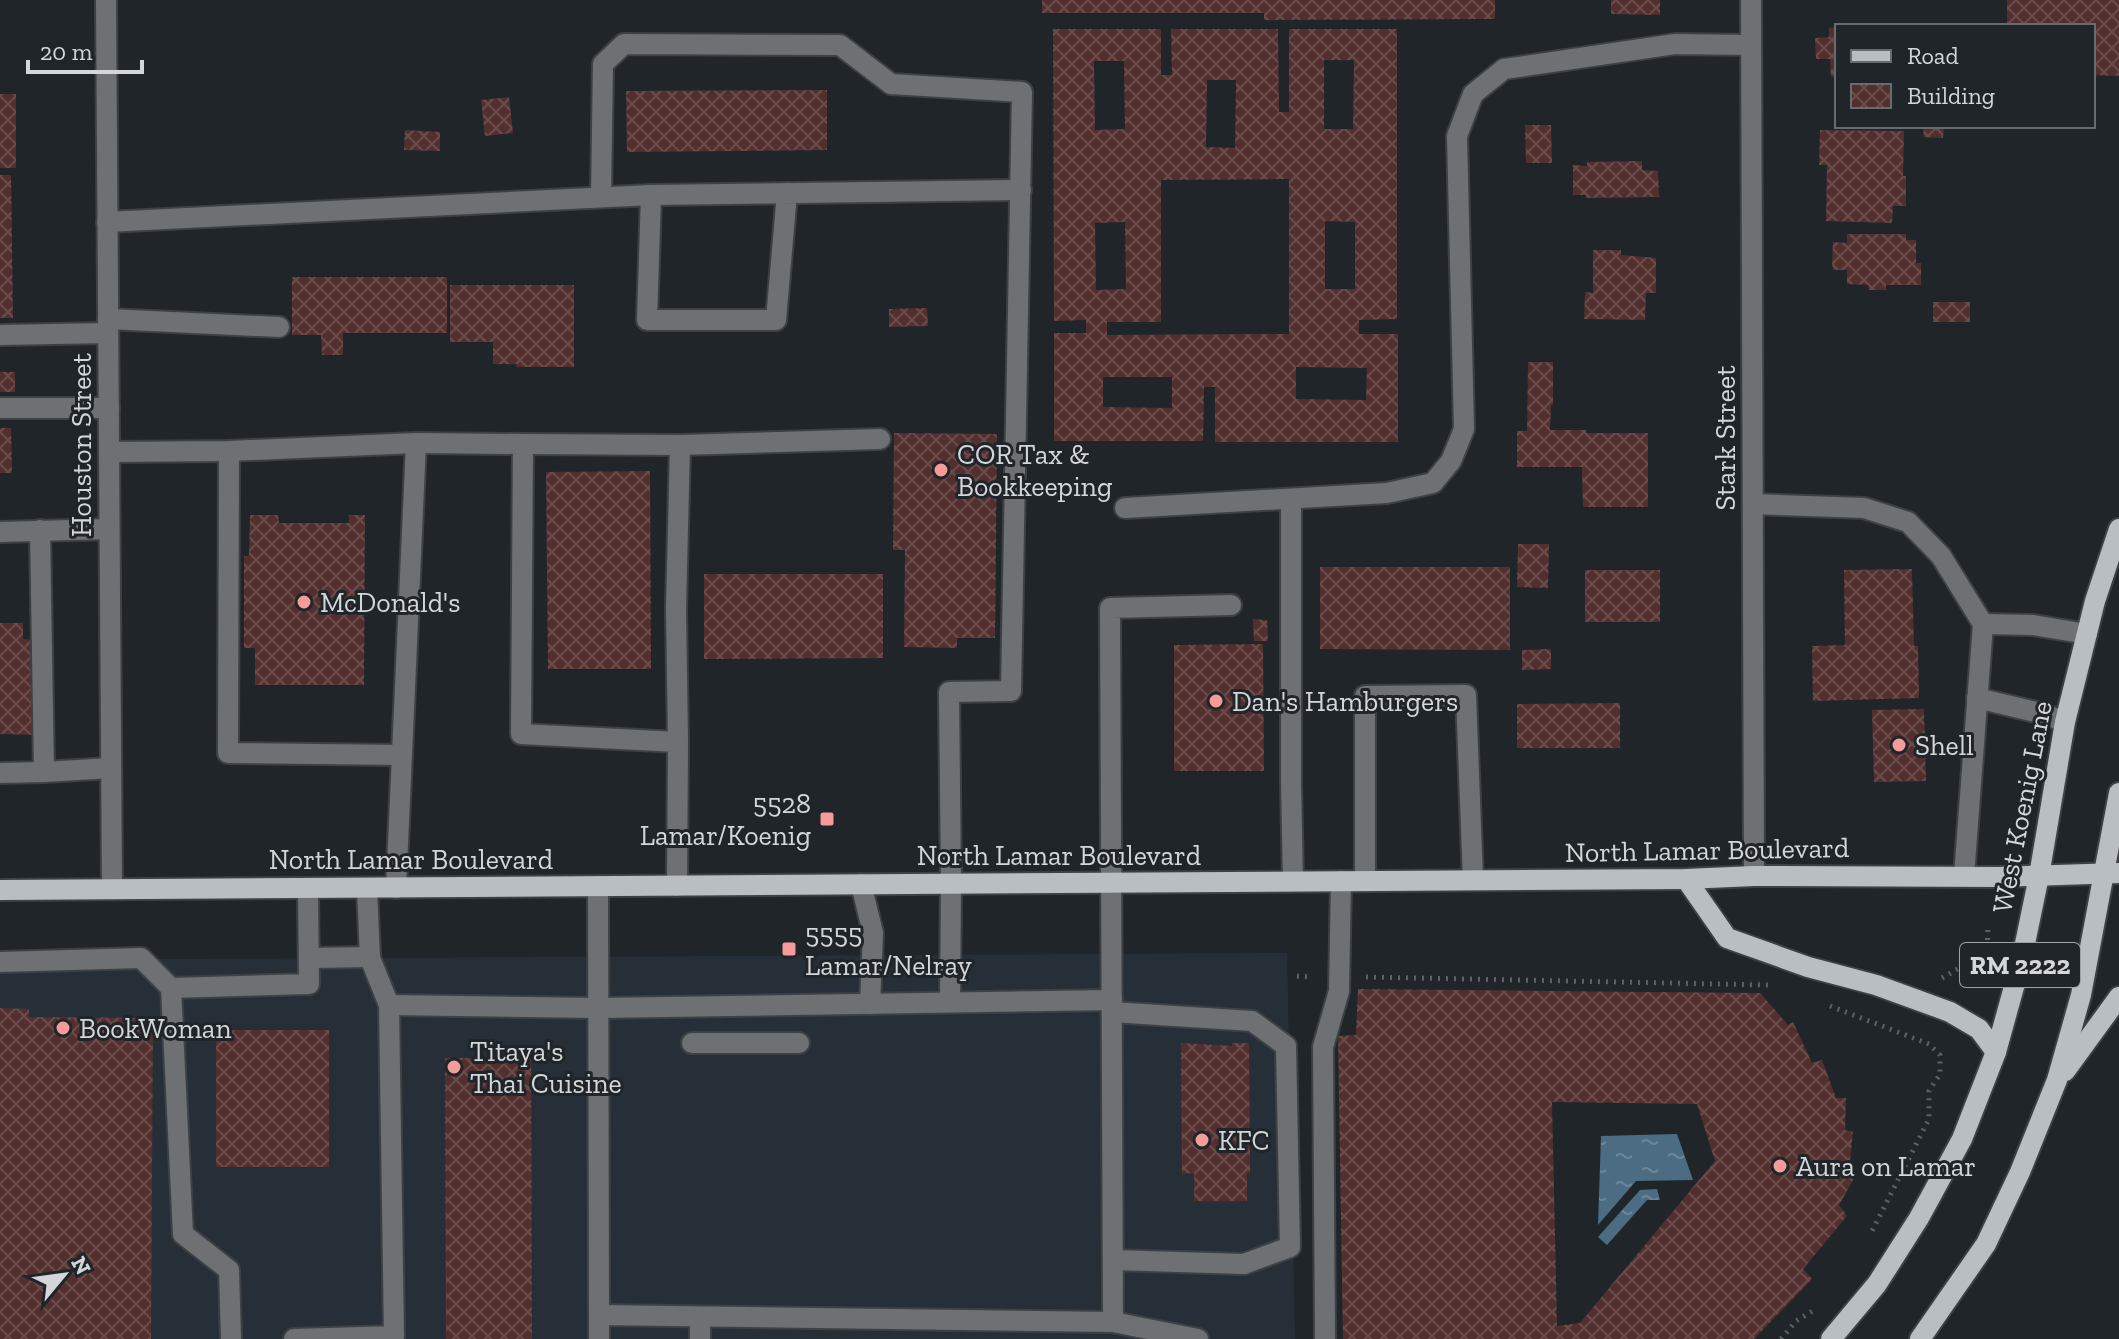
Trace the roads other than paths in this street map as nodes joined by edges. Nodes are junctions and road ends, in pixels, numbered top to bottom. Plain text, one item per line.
1 (106, 0) edge
2 (1751, 0) edge
3 (1751, 45) junction
4 (1021, 190) junction
5 (787, 193) junction
6 (651, 195) junction
7 (601, 197) junction
8 (107, 222) junction
9 (108, 326) junction
10 (279, 327) dead end
11 (0, 335) edge
12 (0, 408) edge
13 (109, 408) junction
14 (880, 439) dead end
15 (416, 443) junction
16 (523, 444) junction
17 (680, 445) junction
18 (229, 451) junction
19 (109, 452) junction
20 (1291, 499) junction
21 (1753, 504) junction
22 (1125, 508) dead end
23 (109, 529) junction
24 (2119, 529) edge
25 (40, 530) junction
26 (0, 532) edge
27 (1231, 605) dead end
28 (1983, 624) junction
29 (2087, 634) junction
30 (1977, 698) junction
31 (2065, 722) junction
32 (678, 742) junction
33 (402, 755) junction
34 (111, 768) junction
35 (44, 772) junction
36 (0, 773) edge
37 (2119, 793) edge
38 (2112, 873) edge
39 (1754, 876) junction
40 (1964, 876) junction
41 (2039, 876) junction
42 (1686, 879) junction
43 (1473, 880) junction
44 (1293, 881) junction
45 (1341, 881) junction
46 (1365, 881) junction
47 (1111, 882) junction
48 (951, 883) junction
49 (861, 884) junction
50 (598, 886) junction
51 (677, 886) junction
52 (308, 888) junction
53 (367, 888) junction
54 (396, 888) junction
55 (112, 889) junction
56 (0, 890) edge
57 (370, 957) junction
58 (309, 958) junction
59 (0, 962) edge
60 (171, 988) junction
61 (2119, 997) edge
62 (950, 1002) junction
63 (870, 1004) junction
64 (389, 1005) junction
65 (1112, 1006) junction
66 (599, 1008) junction
67 (692, 1043) dead end
68 (799, 1043) dead end
69 (1996, 1052) junction
70 (2057, 1080) junction
71 (1113, 1260) junction
72 (599, 1315) junction
73 (700, 1317) junction
74 (1113, 1322) junction
75 (231, 1339) edge
76 (294, 1339) edge
77 (599, 1339) edge
78 (700, 1339) edge
79 (1198, 1339) edge
80 (1325, 1339) edge
81 (1831, 1339) edge
82 (1920, 1339) edge

1 - 8 street, Houston Street
2 - 3 street, Stark Street
3 - 20 street
3 - 21 street, Stark Street
4 - 5 street
4 - 7 street
4 - 48 street
5 - 6 street
5 - 6 street
6 - 7 street
7 - 8 street
8 - 9 street, Houston Street
9 - 10 street
9 - 11 street
9 - 13 street, Houston Street
12 - 13 street
13 - 19 street, Houston Street
14 - 17 street
15 - 16 street
15 - 18 street
15 - 33 street
16 - 17 street
16 - 32 street
17 - 32 street
18 - 19 street
18 - 33 street
19 - 23 street, Houston Street
20 - 22 street
20 - 44 street
21 - 28 street
21 - 39 street, Stark Street
23 - 25 street
23 - 34 street, Houston Street
24 - 29 main road, West Koenig Lane / RM 2222
25 - 26 street
25 - 35 street
27 - 47 street
28 - 29 street
28 - 30 street
29 - 31 main road, West Koenig Lane / RM 2222
30 - 31 street
30 - 40 street
31 - 41 main road, West Koenig Lane / RM 2222
32 - 51 street
33 - 54 street
34 - 35 street
34 - 55 street, Houston Street
35 - 36 street
37 - 38 main road, RM 2222
38 - 41 main road, North Lamar Boulevard
38 - 70 main road, RM 2222
39 - 40 main road, North Lamar Boulevard
39 - 42 main road, North Lamar Boulevard
40 - 41 main road, North Lamar Boulevard
41 - 69 main road, West Koenig Lane / RM 2222
42 - 43 main road, North Lamar Boulevard
42 - 69 main road
43 - 46 main road, North Lamar Boulevard
43 - 46 street
44 - 45 main road, North Lamar Boulevard
44 - 47 main road, North Lamar Boulevard
45 - 46 main road, North Lamar Boulevard
45 - 80 street
47 - 48 main road, North Lamar Boulevard
47 - 65 street
48 - 49 main road, North Lamar Boulevard
48 - 62 street
49 - 51 main road, North Lamar Boulevard
49 - 63 street
50 - 51 main road, North Lamar Boulevard
50 - 54 main road, North Lamar Boulevard
50 - 66 street
52 - 53 main road, North Lamar Boulevard
52 - 55 main road, North Lamar Boulevard
52 - 58 street
53 - 54 main road, North Lamar Boulevard
53 - 57 street
55 - 56 main road, North Lamar Boulevard
57 - 58 street
57 - 64 street
58 - 60 street
59 - 60 street
60 - 75 street
61 - 70 main road
62 - 63 street
62 - 65 street
63 - 66 street
64 - 66 street
64 - 76 street
65 - 71 street
65 - 71 street
66 - 72 street
67 - 68 street
69 - 81 main road, West Koenig Lane / RM 2222
70 - 82 main road, RM 2222
71 - 74 street
72 - 73 street
72 - 77 street
73 - 74 street
73 - 78 street
74 - 79 street

